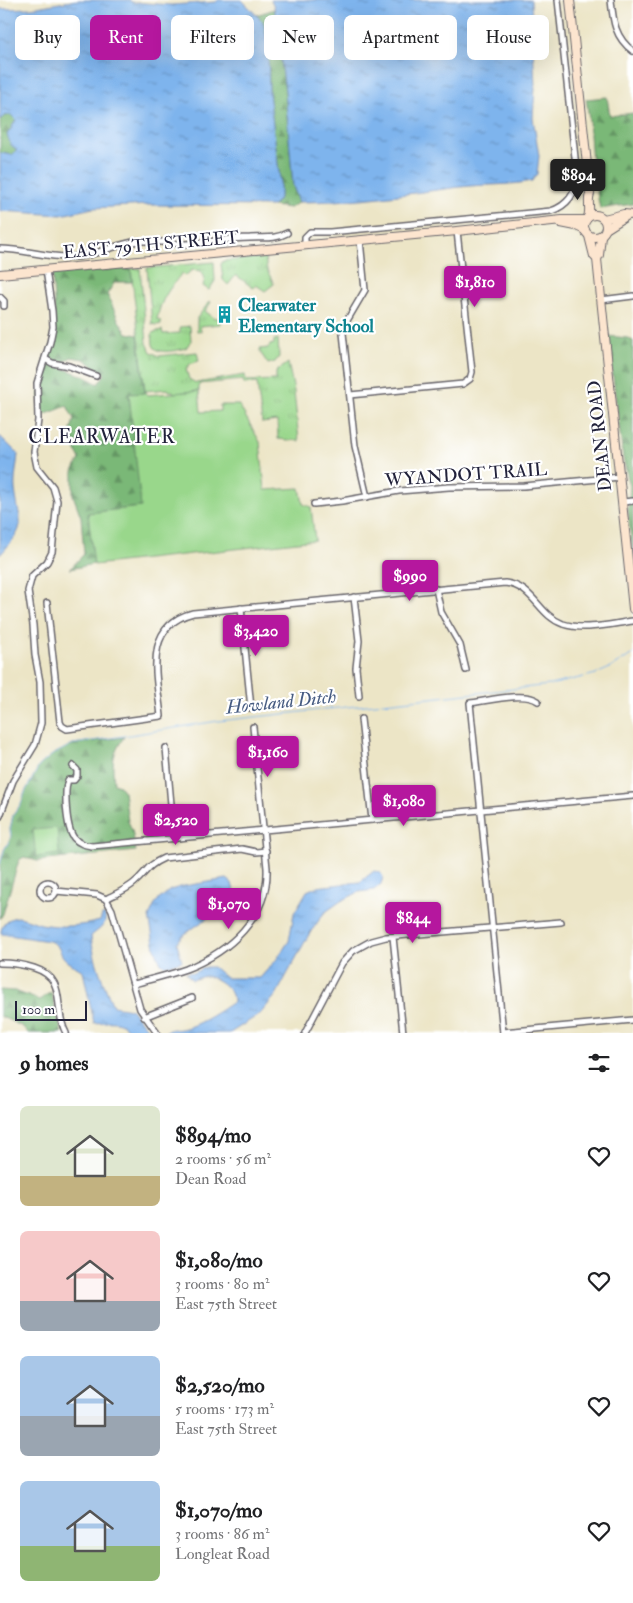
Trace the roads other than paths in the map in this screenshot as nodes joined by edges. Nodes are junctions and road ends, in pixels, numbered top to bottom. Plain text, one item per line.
1 (558, 0) edge
2 (570, 0) edge
3 (611, 0) edge
4 (572, 14) junction
5 (559, 16) junction
6 (633, 51) edge
7 (590, 194) junction
8 (630, 215) edge
9 (602, 217) junction
10 (587, 218) junction
11 (557, 221) junction
12 (457, 231) junction
13 (604, 232) junction
14 (287, 233) dead end
15 (587, 233) junction
16 (360, 240) junction
17 (305, 245) junction
18 (0, 249) edge
19 (597, 259) junction
20 (46, 270) junction
21 (0, 274) edge
22 (0, 296) edge
23 (633, 296) edge
24 (601, 300) junction
25 (4, 306) dead end
26 (45, 359) junction
27 (96, 376) dead end
28 (350, 395) junction
29 (620, 477) junction
30 (367, 497) junction
31 (633, 501) edge
32 (622, 502) junction
33 (314, 504) dead end
34 (436, 589) junction
35 (354, 597) junction
36 (47, 603) dead end
37 (241, 608) junction
38 (633, 609) edge
39 (633, 621) edge
40 (466, 670) dead end
41 (359, 696) dead end
42 (538, 701) dead end
43 (251, 708) dead end
44 (362, 719) dead end
45 (253, 727) dead end
46 (166, 748) dead end
47 (73, 766) dead end
48 (633, 796) edge
49 (481, 810) junction
50 (0, 816) edge
51 (372, 820) junction
52 (263, 830) junction
53 (174, 838) junction
54 (266, 851) junction
55 (56, 890) dead end
56 (106, 899) junction
57 (561, 922) dead end
58 (492, 928) junction
59 (393, 936) junction
60 (0, 963) edge
61 (134, 984) junction
62 (192, 998) dead end
63 (144, 1017) junction
64 (633, 1020) edge
65 (66, 1033) edge
66 (157, 1033) edge
67 (305, 1033) edge
68 (403, 1033) edge
69 (503, 1033) edge

1 - 5 street
2 - 4 street
3 - 6 street
4 - 5 street
4 - 7 street
5 - 17 street
7 - 9 street
7 - 10 street
8 - 9 street
8 - 13 street
9 - 10 street
9 - 13 street
10 - 11 street, EAST 79TH STREET
10 - 15 street
11 - 12 street, EAST 79TH STREET
11 - 15 street, EAST 79TH STREET
12 - 16 street, EAST 79TH STREET
12 - 28 street
13 - 15 street
13 - 19 street, DEAN ROAD
14 - 18 street
15 - 19 street, DEAN ROAD
16 - 17 street, EAST 79TH STREET
16 - 28 street
17 - 20 street, EAST 79TH STREET
19 - 24 street, DEAN ROAD
20 - 21 street, EAST 79TH STREET
20 - 26 street
22 - 25 street
23 - 24 street
24 - 29 street, DEAN ROAD
26 - 27 street
26 - 50 street
28 - 30 street
29 - 30 street, WYANDOT TRAIL
29 - 32 street, DEAN ROAD
30 - 33 street, WYANDOT TRAIL
31 - 32 street
32 - 38 street, DEAN ROAD
34 - 35 street
34 - 39 street
34 - 40 street
35 - 37 street
35 - 41 street
36 - 37 street
37 - 43 street
42 - 49 street
44 - 51 street
45 - 52 street
46 - 53 street
47 - 53 street
48 - 49 street
49 - 51 street
49 - 58 street
51 - 52 street
52 - 53 street
52 - 54 street
54 - 56 street
54 - 61 street
55 - 56 street
56 - 61 street
57 - 58 street
58 - 59 street
58 - 69 street
59 - 67 street
59 - 68 street
60 - 65 street
61 - 63 street
62 - 63 street
63 - 66 street
64 - 69 street

